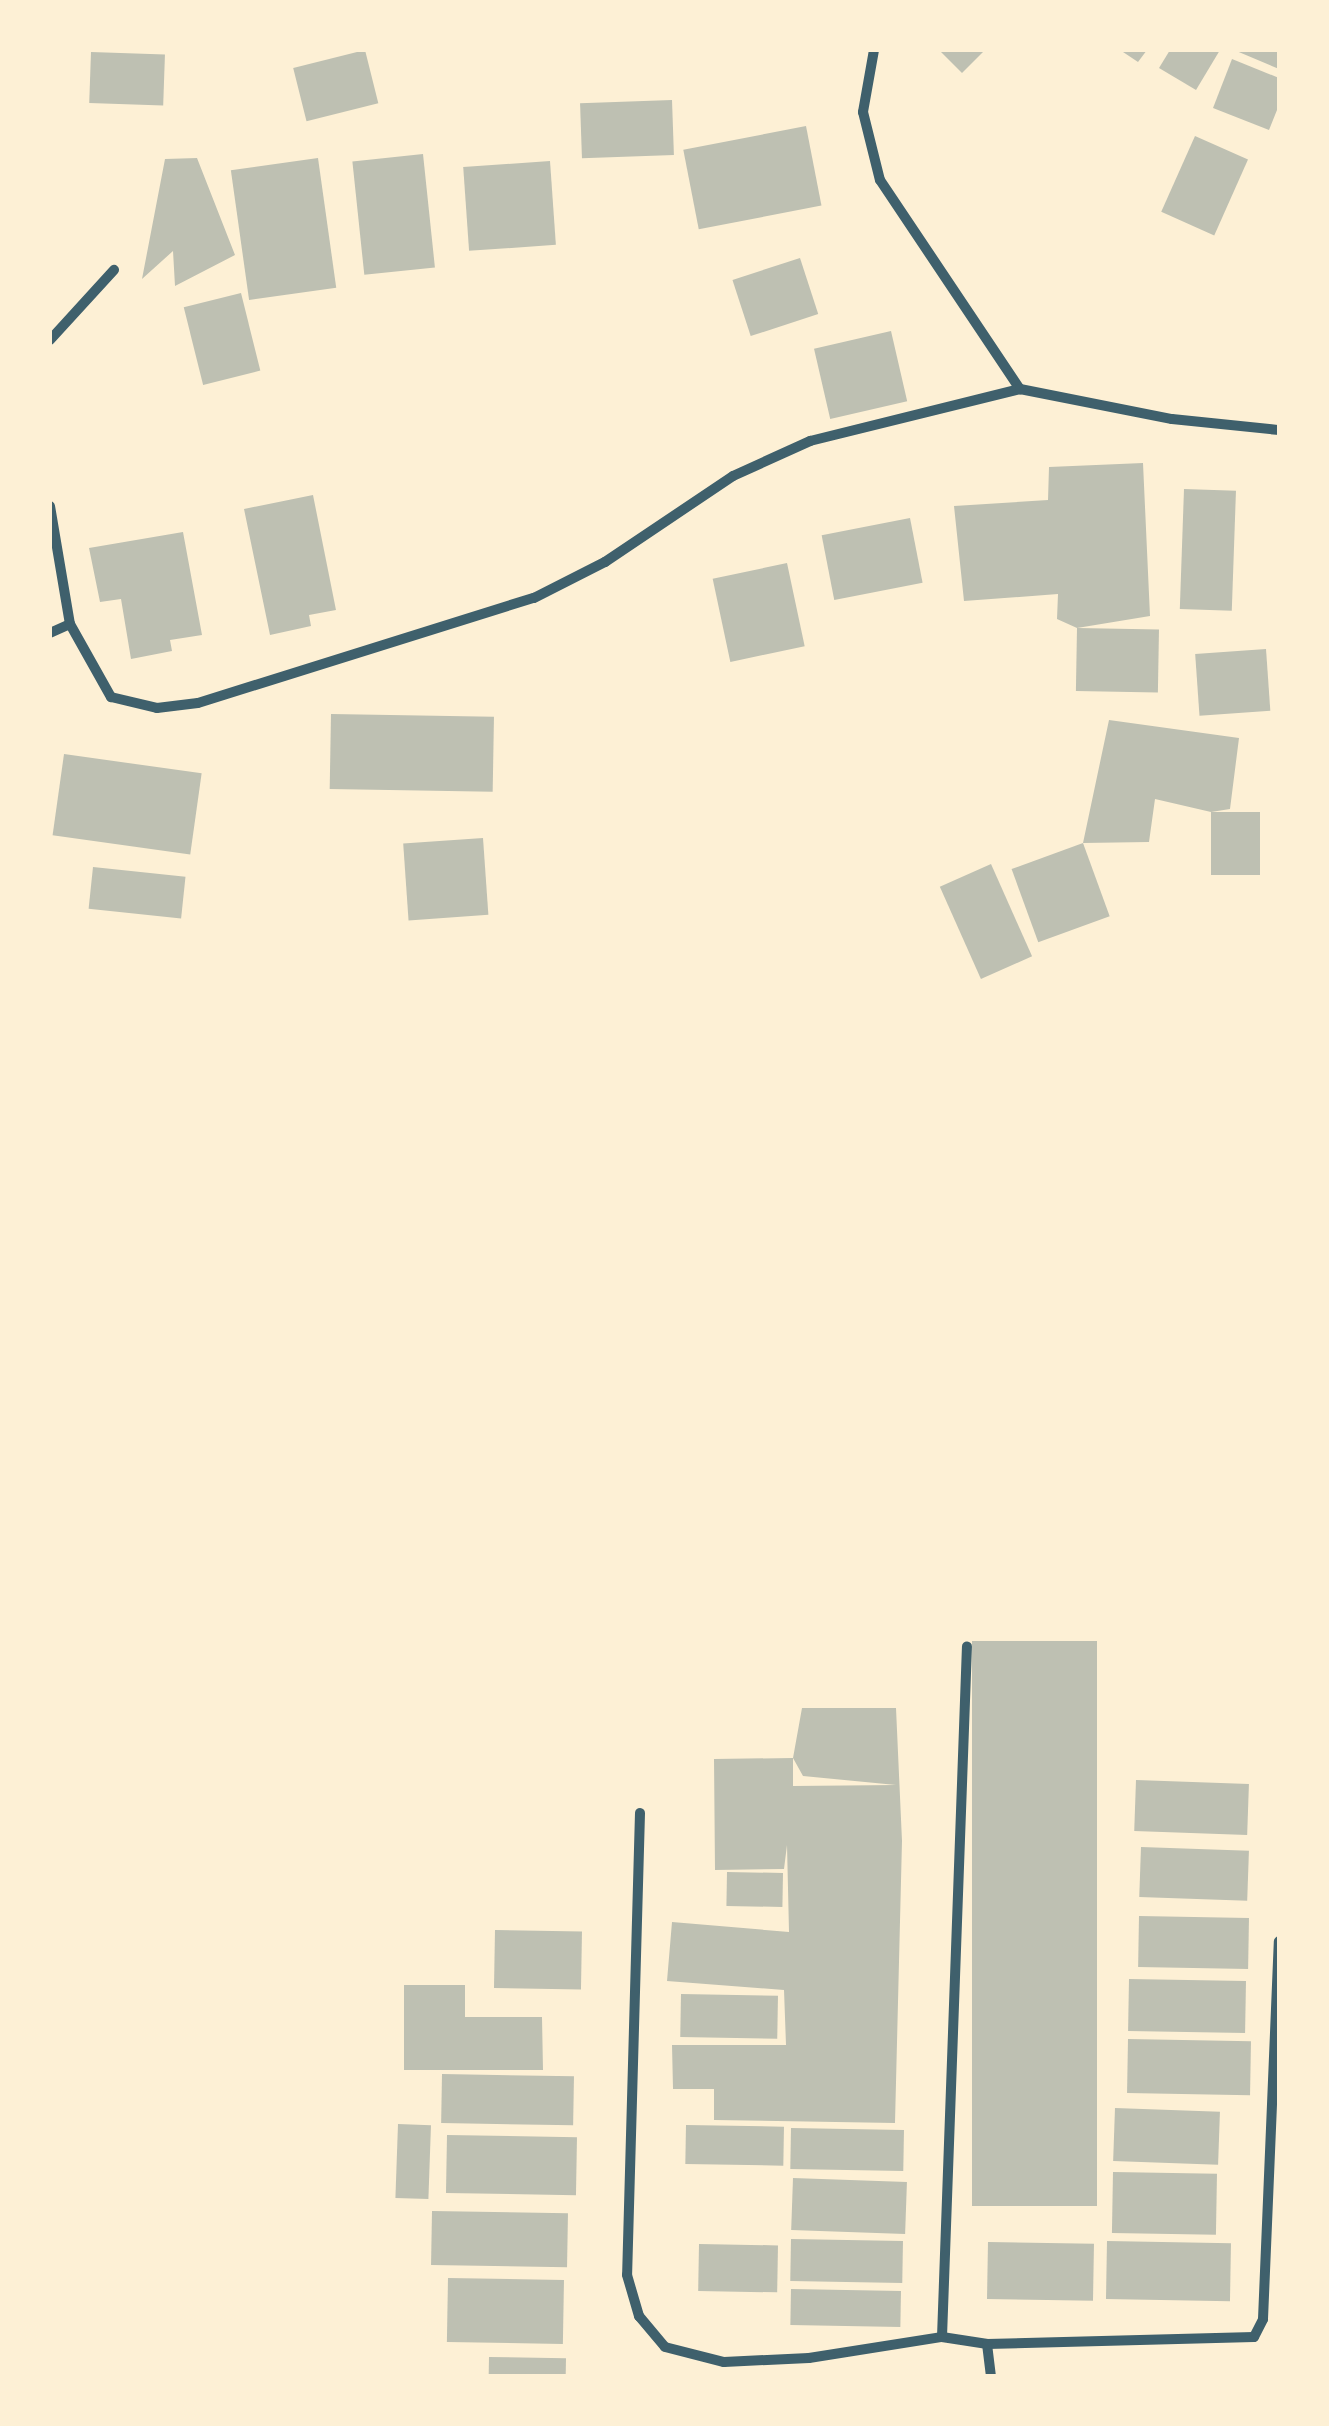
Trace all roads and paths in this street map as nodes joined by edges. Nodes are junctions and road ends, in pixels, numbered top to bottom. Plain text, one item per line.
1 (874, 50) edge
2 (114, 270) dead end
3 (50, 340) edge
4 (1020, 388) junction
5 (1279, 430) edge
6 (50, 506) edge
7 (70, 624) junction
8 (50, 634) edge
9 (968, 1646) dead end
10 (640, 1814) dead end
11 (1279, 1941) edge
12 (1276, 2033) edge
13 (942, 2336) junction
14 (987, 2344) junction
15 (991, 2376) edge

1 - 4 street
2 - 3 street
4 - 5 street
4 - 7 street
6 - 7 street
7 - 8 street
9 - 13 street
10 - 13 street
11 - 12 street
12 - 14 street
13 - 14 street
14 - 15 street

